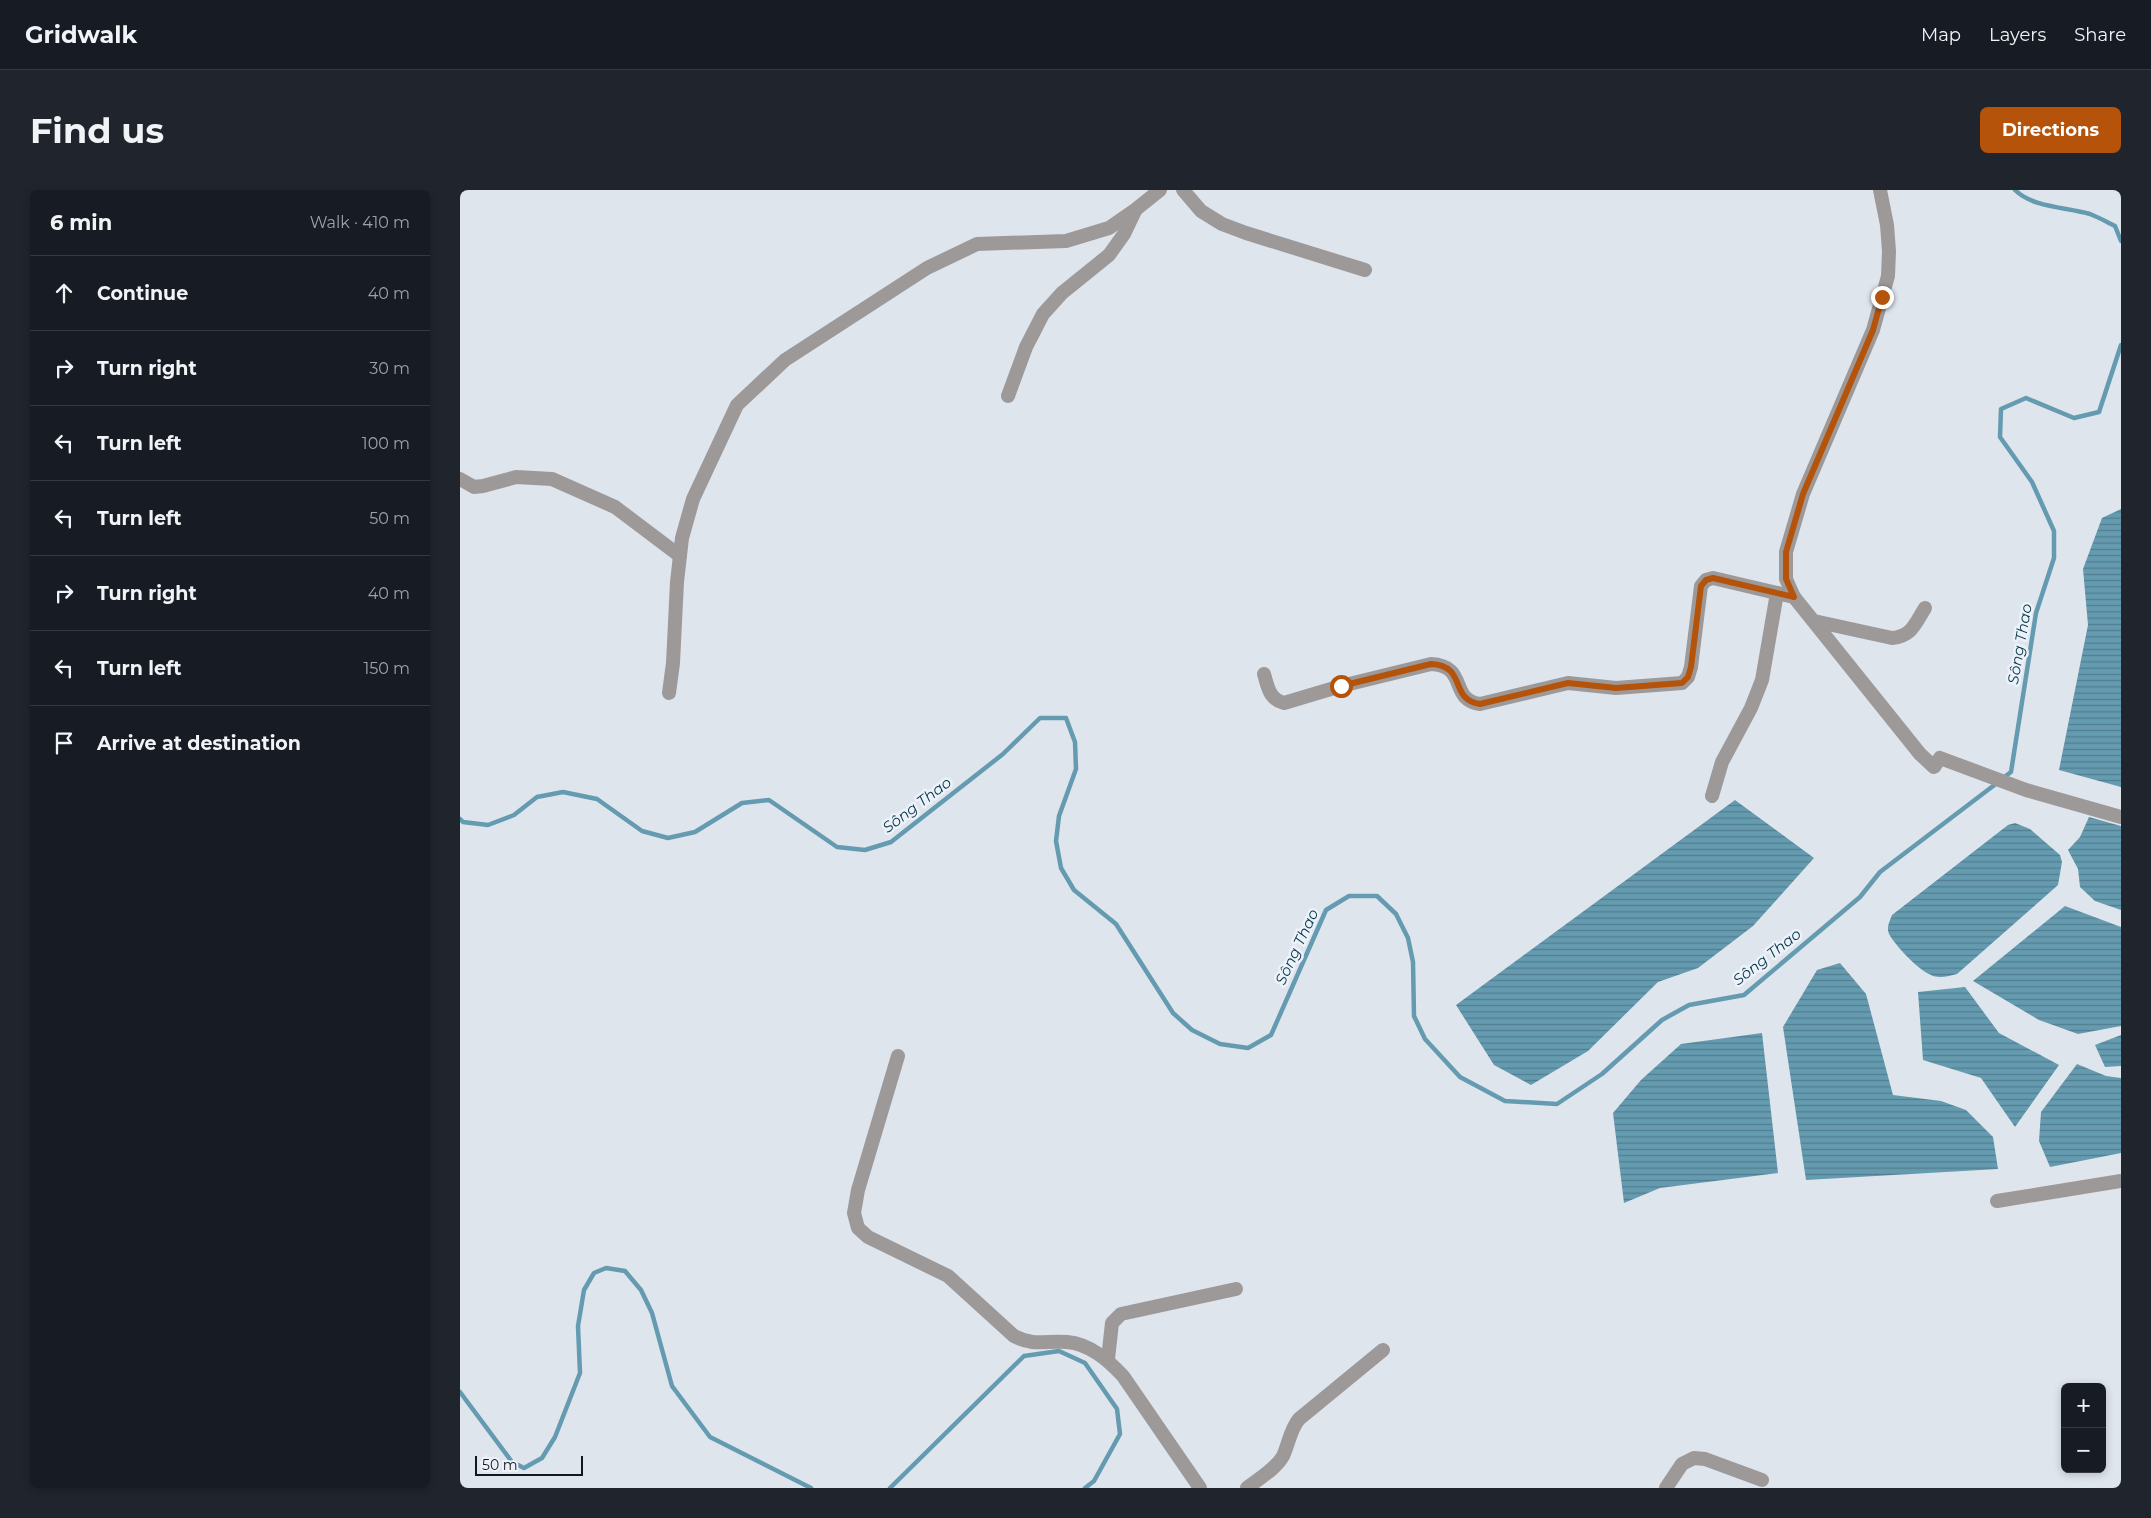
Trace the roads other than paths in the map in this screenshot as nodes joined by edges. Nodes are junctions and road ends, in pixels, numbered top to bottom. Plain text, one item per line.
1 (1160, 190) edge
2 (1183, 190) edge
3 (1880, 190) edge
4 (1135, 210) junction
5 (1365, 270) dead end
6 (1008, 396) dead end
7 (460, 479) edge
8 (680, 556) junction
9 (1778, 593) junction
10 (1794, 597) junction
11 (1925, 608) dead end
12 (1814, 621) junction
13 (1264, 674) dead end
14 (669, 693) dead end
15 (1712, 796) dead end
16 (2121, 817) edge
17 (898, 1056) dead end
18 (2121, 1181) edge
19 (1997, 1201) dead end
20 (1236, 1289) dead end
21 (1383, 1350) dead end
22 (1108, 1359) junction
23 (1762, 1480) dead end
24 (1200, 1488) edge
25 (1247, 1488) edge
26 (1666, 1488) edge

1 - 4 street
2 - 5 street
3 - 10 street
4 - 6 street
4 - 8 street
7 - 8 street
8 - 14 street
9 - 10 street
9 - 13 street
9 - 15 street
10 - 12 street
11 - 12 street
12 - 16 street
17 - 22 street
18 - 19 street
20 - 22 street
21 - 25 street
22 - 24 street
23 - 26 street

